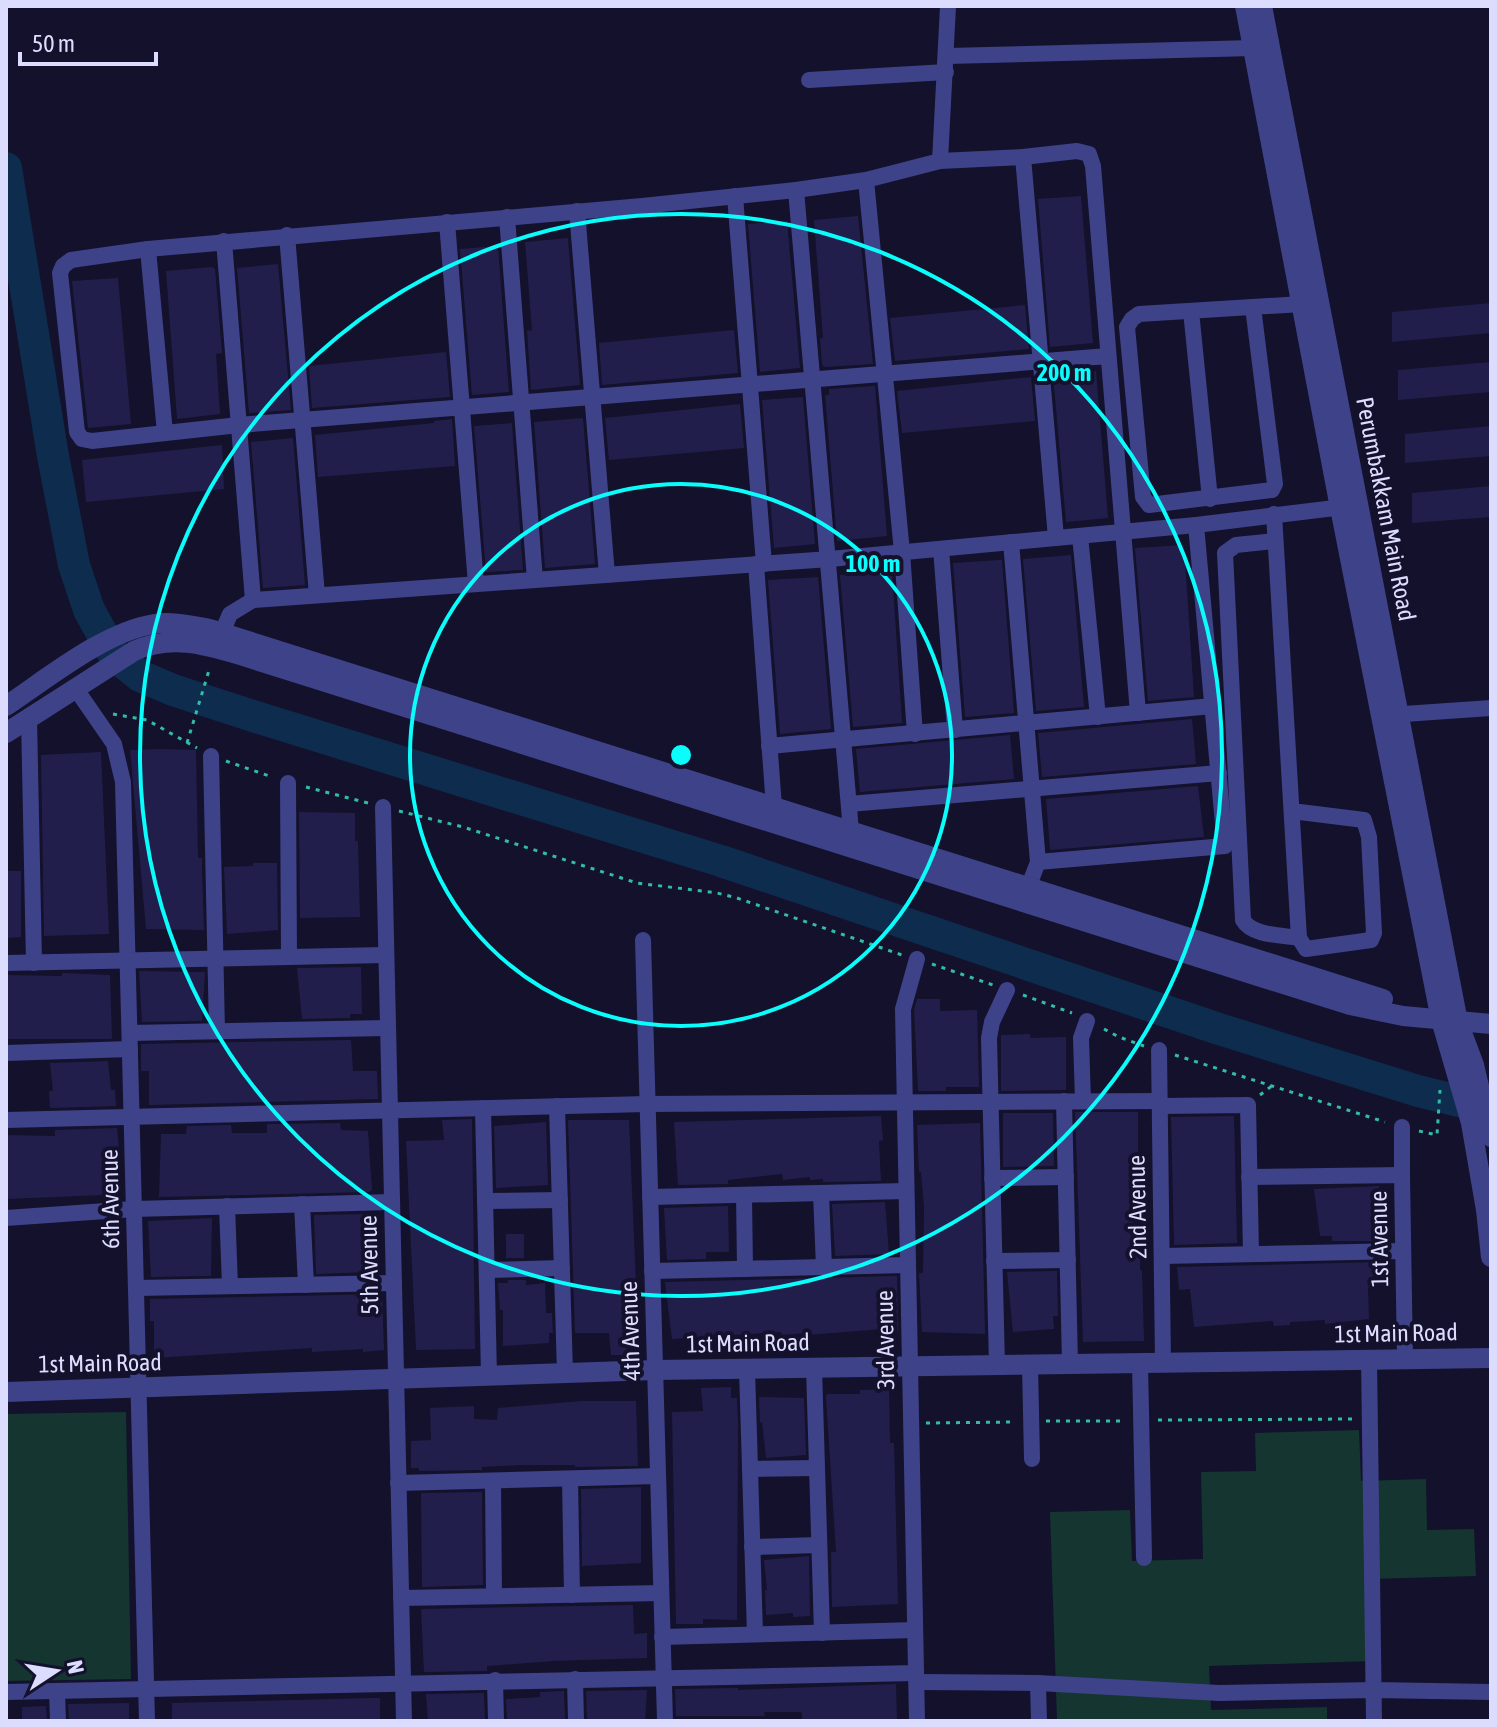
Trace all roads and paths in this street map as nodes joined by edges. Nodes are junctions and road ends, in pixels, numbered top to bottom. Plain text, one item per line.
1 (948, 6) edge
2 (1245, 6) edge
3 (1262, 6) edge
4 (1253, 48) junction
5 (946, 64) junction
6 (809, 80) dead end
7 (1023, 157) junction
8 (940, 161) junction
9 (866, 180) junction
10 (796, 190) junction
11 (735, 196) junction
12 (577, 211) junction
13 (507, 217) junction
14 (447, 222) junction
15 (287, 235) junction
16 (224, 241) junction
17 (148, 249) junction
18 (1301, 304) junction
19 (1253, 307) junction
20 (1191, 311) junction
21 (1108, 356) junction
22 (1041, 361) junction
23 (884, 374) junction
24 (814, 379) junction
25 (750, 385) junction
26 (592, 397) junction
27 (521, 403) junction
28 (462, 407) junction
29 (302, 420) junction
30 (239, 425) junction
31 (165, 433) junction
32 (1210, 499) junction
33 (1349, 506) junction
34 (1274, 514) junction
35 (1196, 525) junction
36 (1123, 532) junction
37 (1080, 536) junction
38 (1056, 538) junction
39 (1275, 541) junction
40 (1011, 542) junction
41 (941, 549) junction
42 (902, 552) junction
43 (830, 559) junction
44 (760, 564) junction
45 (607, 575) junction
46 (535, 580) junction
47 (476, 584) junction
48 (317, 595) junction
49 (253, 600) junction
50 (144, 636) junction
51 (216, 647) junction
52 (84, 683) junction
53 (6, 706) edge
54 (1213, 706) junction
55 (1491, 708) edge
56 (93, 713) junction
57 (1138, 713) junction
58 (1391, 715) junction
59 (1098, 717) junction
60 (29, 718) junction
61 (1026, 723) junction
62 (955, 730) junction
63 (6, 733) edge
64 (915, 734) junction
65 (844, 740) junction
66 (187, 743) junction
67 (769, 746) junction
68 (211, 756) junction
69 (1219, 773) junction
70 (288, 783) junction
71 (1032, 790) junction
72 (849, 804) junction
73 (383, 807) junction
74 (774, 807) junction
75 (1292, 811) junction
76 (851, 831) junction
77 (1038, 862) junction
78 (1028, 888) junction
79 (1299, 938) junction
80 (643, 940) dead end
81 (385, 955) junction
82 (289, 957) junction
83 (216, 958) junction
84 (917, 959) junction
85 (128, 960) junction
86 (6, 963) edge
87 (34, 963) junction
88 (1007, 990) junction
89 (1491, 1010) edge
90 (1449, 1014) junction
91 (1087, 1021) junction
92 (1491, 1024) edge
93 (387, 1028) junction
94 (217, 1031) junction
95 (130, 1041) junction
96 (1159, 1050) junction
97 (6, 1053) edge
98 (1467, 1074) junction
99 (904, 1101) junction
100 (990, 1101) junction
101 (1064, 1101) junction
102 (1083, 1101) junction
103 (647, 1104) junction
104 (1160, 1104) junction
105 (557, 1106) junction
106 (483, 1108) junction
107 (389, 1110) junction
108 (131, 1116) junction
109 (6, 1120) edge
110 (1402, 1127) junction
111 (1437, 1135) dead end
112 (1491, 1137) edge
113 (1402, 1175) junction
114 (1066, 1177) junction
115 (1249, 1177) junction
116 (992, 1178) junction
117 (906, 1191) junction
118 (821, 1193) junction
119 (744, 1195) junction
120 (650, 1197) junction
121 (560, 1200) junction
122 (485, 1201) junction
123 (392, 1202) junction
124 (302, 1204) junction
125 (227, 1206) junction
126 (134, 1209) junction
127 (6, 1218) edge
128 (1403, 1251) junction
129 (1251, 1254) junction
130 (1162, 1256) junction
131 (1491, 1257) edge
132 (1068, 1260) junction
133 (994, 1261) junction
134 (908, 1265) junction
135 (562, 1268) junction
136 (824, 1268) junction
137 (745, 1269) junction
138 (487, 1270) junction
139 (652, 1271) junction
140 (394, 1283) junction
141 (306, 1285) junction
142 (230, 1286) junction
143 (136, 1288) junction
144 (1491, 1358) edge
145 (1405, 1359) junction
146 (1369, 1360) junction
147 (1163, 1362) junction
148 (1140, 1363) junction
149 (1070, 1364) junction
150 (997, 1365) junction
151 (1030, 1365) junction
152 (910, 1367) junction
153 (814, 1368) junction
154 (747, 1369) junction
155 (655, 1370) junction
156 (565, 1373) junction
157 (489, 1376) junction
158 (396, 1380) junction
159 (139, 1389) junction
160 (6, 1392) edge
161 (1032, 1459) dead end
162 (817, 1468) junction
163 (750, 1469) junction
164 (658, 1476) junction
165 (570, 1479) junction
166 (493, 1481) junction
167 (398, 1483) junction
168 (819, 1545) junction
169 (752, 1547) junction
170 (1144, 1558) dead end
171 (661, 1593) junction
172 (572, 1595) junction
173 (494, 1596) junction
174 (401, 1598) junction
175 (915, 1630) junction
176 (822, 1633) junction
177 (755, 1634) junction
178 (662, 1637) junction
179 (663, 1678) junction
180 (916, 1678) junction
181 (575, 1679) junction
182 (495, 1680) junction
183 (403, 1682) junction
184 (1038, 1683) junction
185 (146, 1689) junction
186 (1374, 1690) junction
187 (57, 1691) junction
188 (6, 1692) edge
189 (1491, 1692) edge
190 (58, 1721) edge
191 (147, 1721) edge
192 (404, 1721) edge
193 (496, 1721) edge
194 (576, 1721) edge
195 (665, 1721) edge
196 (917, 1721) edge
197 (1039, 1721) edge
198 (1374, 1721) edge

1 - 5 street
2 - 4 street, Perumbakkam Main Road
3 - 33 street, Perumbakkam Main Road
4 - 5 street
4 - 18 street, Perumbakkam Main Road
5 - 6 street
5 - 8 street
7 - 8 street
7 - 21 street
7 - 22 street
8 - 9 street
9 - 10 street
9 - 23 street
10 - 11 street
10 - 24 street
11 - 12 street
11 - 25 street
12 - 13 street
12 - 26 street
13 - 14 street
13 - 27 street
14 - 15 street
14 - 28 street
15 - 16 street
15 - 29 street
16 - 17 street
16 - 30 street
17 - 31 street
17 - 31 street
18 - 19 street
18 - 33 street, Perumbakkam Main Road
19 - 20 street
19 - 32 street
20 - 32 street
20 - 32 street
21 - 22 street
21 - 36 street
22 - 23 street
22 - 38 street
23 - 24 street
23 - 42 street
24 - 25 street
24 - 43 street
25 - 26 street
25 - 44 street
26 - 27 street
26 - 45 street
27 - 28 street
27 - 46 street
28 - 29 street
28 - 47 street
29 - 30 street
29 - 48 street
30 - 31 street
30 - 49 street
33 - 34 street
33 - 58 street, Perumbakkam Main Road
34 - 35 street
34 - 39 street
35 - 36 street
35 - 54 street
36 - 37 street
36 - 57 street
37 - 38 street
37 - 59 street
38 - 40 street
39 - 75 street
39 - 79 street
40 - 41 street
40 - 61 street
41 - 42 street
41 - 62 street
42 - 43 street
42 - 64 street
43 - 44 street
43 - 65 street
44 - 45 street
44 - 67 street
45 - 46 street
46 - 47 street
47 - 48 street
48 - 49 street
49 - 51 street
50 - 51 street
50 - 52 street
50 - 53 street
51 - 66 path
51 - 74 street
51 - 90 street
52 - 56 street, 6th Avenue
52 - 60 street
54 - 57 street
54 - 69 street
55 - 58 street
56 - 66 path
56 - 85 street, 6th Avenue
57 - 59 street
58 - 90 street, Perumbakkam Main Road
59 - 61 street
60 - 63 street
60 - 87 street
61 - 62 street
61 - 71 street
62 - 64 street
64 - 65 street
65 - 67 street
65 - 72 street
66 - 68 path
67 - 74 street
68 - 70 path
68 - 83 street
69 - 71 street
69 - 77 street
70 - 73 path
70 - 82 street
71 - 72 street
71 - 77 street
72 - 76 street
73 - 81 street, 5th Avenue
73 - 84 path
74 - 76 street
75 - 79 street
75 - 79 street
76 - 78 street
77 - 78 street
78 - 90 street
80 - 103 street, 4th Avenue
81 - 82 street
81 - 93 street, 5th Avenue
82 - 83 street
83 - 85 street
83 - 94 street
84 - 88 path
84 - 99 street, 3rd Avenue
85 - 87 street
85 - 95 street, 6th Avenue
86 - 87 street
88 - 91 path
88 - 100 street
89 - 90 street
90 - 92 street
90 - 98 street, Perumbakkam Main Road
91 - 96 path
91 - 102 street
93 - 94 street
93 - 107 street, 5th Avenue
94 - 95 street
95 - 97 street
95 - 108 street, 6th Avenue
96 - 104 street, 2nd Avenue
96 - 110 path
98 - 112 street
98 - 131 street
99 - 100 street
99 - 103 street
99 - 117 street, 3rd Avenue
100 - 101 street
100 - 116 street
101 - 102 street
101 - 114 street
102 - 104 street
103 - 105 street
103 - 120 street, 4th Avenue
104 - 115 street
104 - 130 street, 2nd Avenue
105 - 106 street
105 - 121 street
106 - 107 street
106 - 122 street
107 - 108 street
107 - 123 street, 5th Avenue
108 - 109 street
108 - 126 street, 6th Avenue
110 - 111 path
110 - 113 street
113 - 115 street, 1st Avenue
113 - 128 street, 1st Avenue
114 - 116 street
114 - 132 street
115 - 129 street
116 - 133 street
117 - 118 street
117 - 134 street, 3rd Avenue
118 - 119 street
118 - 136 street
119 - 120 street
119 - 137 street
120 - 139 street, 4th Avenue
121 - 122 street
121 - 135 street
122 - 138 street
123 - 124 street
123 - 140 street, 5th Avenue
124 - 125 street
124 - 141 street
125 - 126 street
125 - 142 street
126 - 127 street
126 - 143 street, 6th Avenue
128 - 129 street
128 - 145 street, 1st Avenue
129 - 130 street
130 - 147 street, 2nd Avenue
132 - 133 street
132 - 149 street
133 - 150 street
134 - 136 street
134 - 152 street, 3rd Avenue
135 - 138 street
135 - 156 street
136 - 137 street
137 - 139 street
138 - 157 street
139 - 155 street, 4th Avenue
140 - 141 street
140 - 158 street, 5th Avenue
141 - 142 street
142 - 143 street
143 - 159 street, 6th Avenue
144 - 145 street, 1st Main Road
145 - 146 street, 1st Main Road
146 - 147 street, 1st Main Road
146 - 186 street
147 - 148 street, 1st Main Road
148 - 149 street, 1st Main Road
148 - 170 street
149 - 151 street, 1st Main Road
150 - 151 street, 1st Main Road
150 - 152 street, 1st Main Road
151 - 161 street
152 - 153 street, 1st Main Road
152 - 175 street, 3rd Avenue
153 - 154 street, 1st Main Road
153 - 162 street
154 - 155 street, 1st Main Road
154 - 163 street
155 - 156 street, 1st Main Road
155 - 164 street, 4th Avenue
156 - 157 street, 1st Main Road
157 - 158 street, 1st Main Road
158 - 159 street, 1st Main Road
158 - 167 street, 5th Avenue
159 - 160 street, 1st Main Road
159 - 185 street, 6th Avenue
162 - 163 street
162 - 168 street
163 - 169 street
164 - 165 street
164 - 171 street, 4th Avenue
165 - 166 street
165 - 172 street
166 - 167 street
166 - 173 street
167 - 174 street, 5th Avenue
168 - 169 street
168 - 176 street
169 - 177 street
171 - 172 street
171 - 178 street, 4th Avenue
172 - 173 street
173 - 174 street
174 - 183 street, 5th Avenue
175 - 176 street
175 - 180 street, 3rd Avenue
176 - 177 street
177 - 178 street
178 - 179 street, 4th Avenue
179 - 180 street
179 - 181 street
179 - 195 street, 4th Avenue
180 - 184 street
180 - 196 street, 3rd Avenue
181 - 182 street
181 - 194 street
182 - 183 street
182 - 193 street
183 - 185 street
183 - 192 street, 5th Avenue
184 - 186 street
184 - 197 street
185 - 187 street
185 - 191 street, 6th Avenue
186 - 189 street
186 - 198 street
187 - 188 street
187 - 190 street

